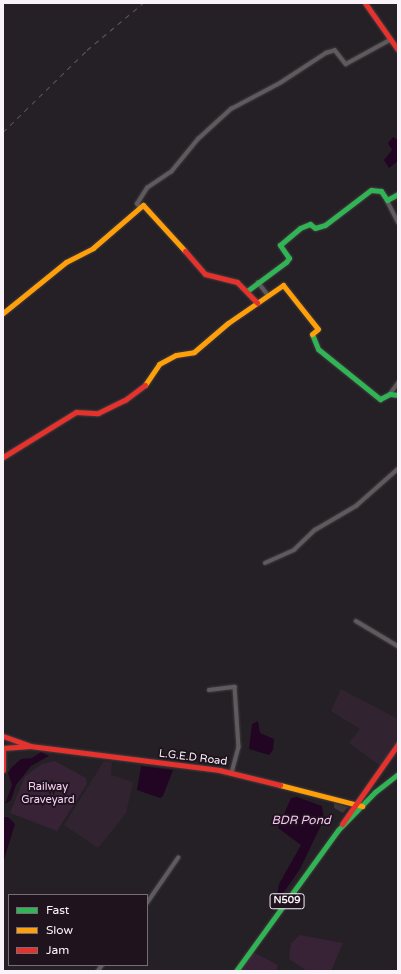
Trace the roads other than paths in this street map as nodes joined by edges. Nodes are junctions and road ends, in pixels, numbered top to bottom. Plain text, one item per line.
1 (365, 3) edge
2 (390, 40) junction
3 (398, 50) edge
4 (398, 194) edge
5 (387, 200) junction
6 (140, 208) junction
7 (398, 222) edge
8 (258, 282) junction
9 (247, 291) junction
10 (268, 295) junction
11 (257, 303) junction
12 (3, 313) edge
13 (398, 383) edge
14 (390, 394) junction
15 (398, 395) edge
16 (3, 456) edge
17 (398, 469) edge
18 (265, 563) dead end
19 (356, 621) dead end
20 (398, 646) edge
21 (209, 690) dead end
22 (3, 736) edge
23 (398, 745) edge
24 (30, 746) junction
25 (3, 748) edge
26 (3, 751) edge
27 (3, 770) edge
28 (232, 773) junction
29 (398, 774) edge
30 (354, 804) junction
31 (362, 806) junction
32 (338, 830) junction
33 (178, 858) dead end
34 (148, 901) edge
35 (236, 971) edge

1 - 2 main road
2 - 3 main road
2 - 6 street
4 - 5 main road
5 - 7 street
5 - 8 main road
6 - 9 main road
6 - 12 main road
8 - 9 main road
8 - 10 street
9 - 11 main road
10 - 11 main road
10 - 14 main road
11 - 16 main road
13 - 14 street
14 - 15 main road
17 - 18 street
19 - 20 street
21 - 28 street
22 - 24 main road
23 - 30 main road
24 - 25 main road
24 - 28 main road, L.G.E.D Road
26 - 27 main road
28 - 30 main road, L.G.E.D Road
29 - 31 main road, N509
30 - 31 main road, L.G.E.D Road
30 - 32 main road
31 - 32 main road, N509
32 - 35 main road, N509
33 - 34 street

